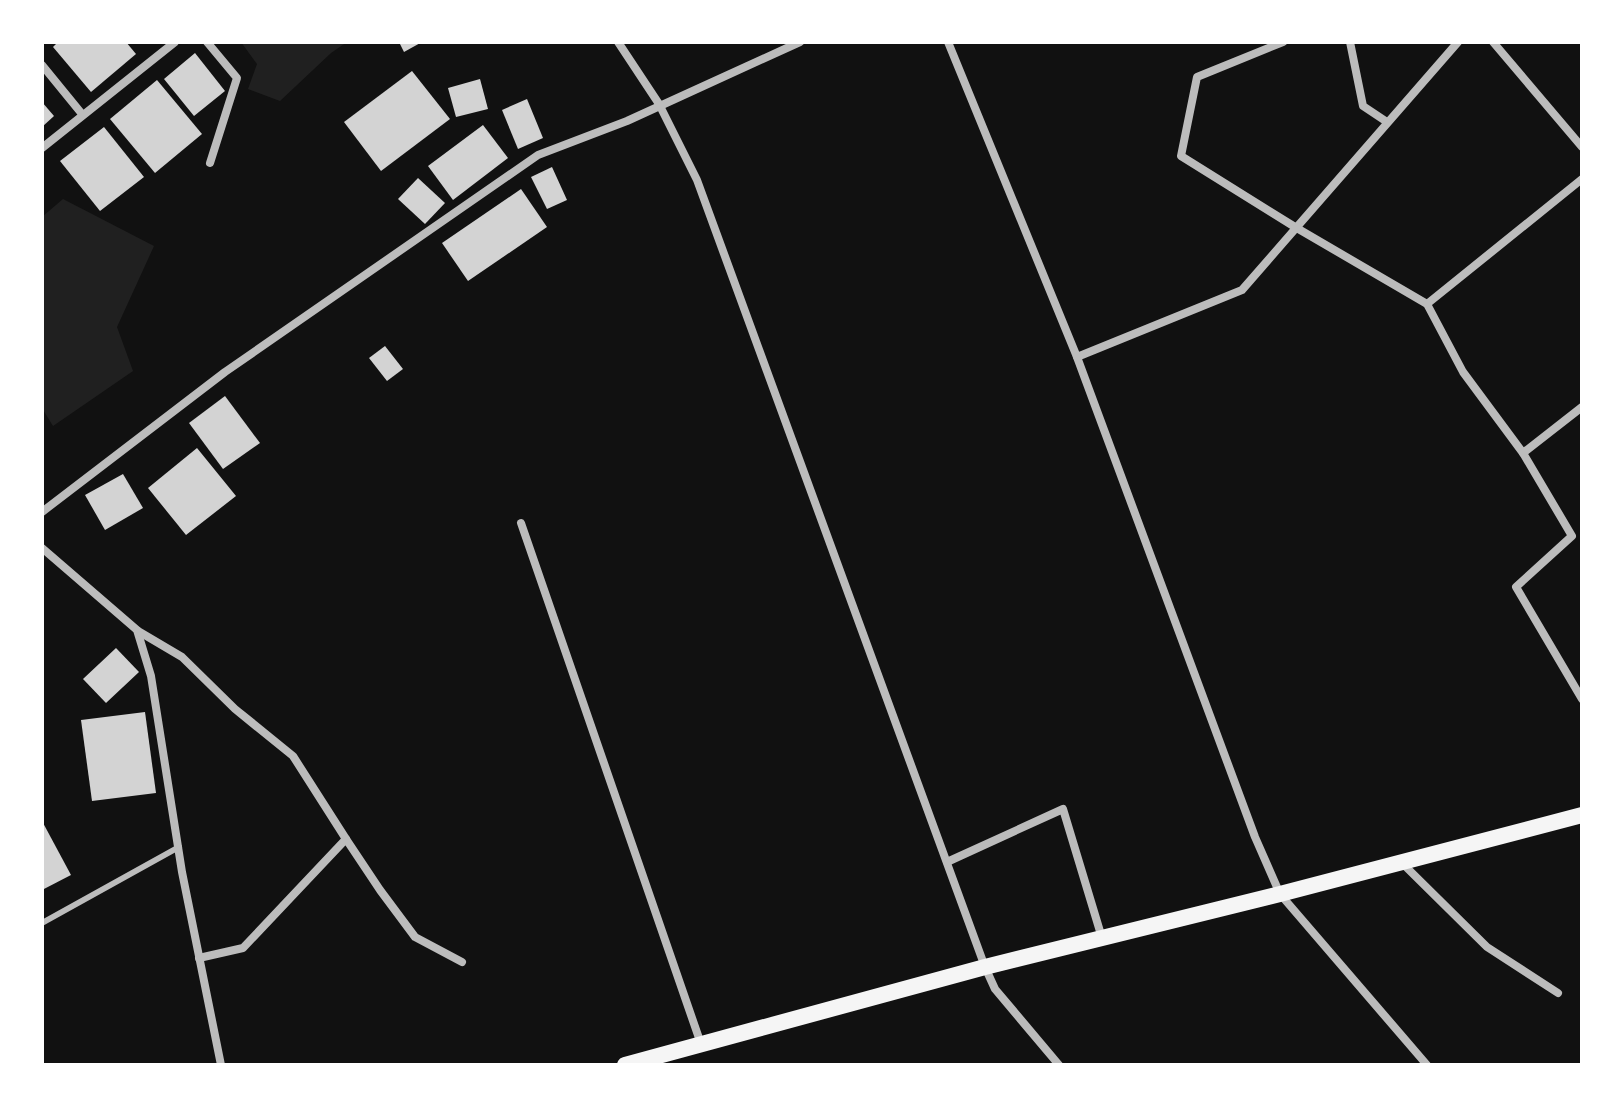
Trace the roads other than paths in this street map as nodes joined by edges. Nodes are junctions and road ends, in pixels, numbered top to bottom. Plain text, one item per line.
1 (175, 42) edge
2 (207, 42) edge
3 (618, 42) edge
4 (800, 42) edge
5 (948, 42) edge
6 (1283, 42) edge
7 (1350, 42) edge
8 (1458, 42) edge
9 (1493, 42) edge
10 (42, 65) edge
11 (659, 104) junction
12 (82, 114) junction
13 (1387, 122) junction
14 (1582, 147) edge
15 (42, 148) edge
16 (210, 163) dead end
17 (1582, 179) edge
18 (1295, 227) junction
19 (1427, 304) junction
20 (1077, 357) junction
21 (1582, 407) edge
22 (1523, 453) junction
23 (42, 512) edge
24 (521, 523) dead end
25 (42, 548) edge
26 (137, 630) junction
27 (1582, 699) edge
28 (1579, 819) edge
29 (346, 839) junction
30 (179, 847) junction
31 (947, 862) junction
32 (1401, 862) junction
33 (1280, 894) junction
34 (42, 923) edge
35 (1102, 938) junction
36 (199, 958) junction
37 (462, 962) dead end
38 (985, 967) junction
39 (1558, 993) dead end
40 (701, 1044) junction
41 (221, 1065) edge
42 (625, 1065) edge
43 (1059, 1065) edge
44 (1427, 1065) edge

1 - 12 street
2 - 16 street
3 - 11 street
4 - 11 street
5 - 20 street
6 - 18 street
7 - 13 street
8 - 13 street
9 - 14 street
10 - 12 street
11 - 23 street
11 - 31 street
12 - 15 street
13 - 18 street
17 - 19 street
18 - 19 street
18 - 20 street
19 - 22 street
20 - 33 street
21 - 22 street
22 - 27 street
24 - 40 street
25 - 26 street
26 - 29 street
26 - 30 street
28 - 32 main road
29 - 36 street
29 - 37 street
30 - 34 lane
30 - 36 street
31 - 35 street
31 - 38 street
32 - 33 main road
32 - 39 street
33 - 35 main road
33 - 44 street
35 - 38 main road
36 - 41 street
38 - 40 main road
38 - 43 street
40 - 42 main road

